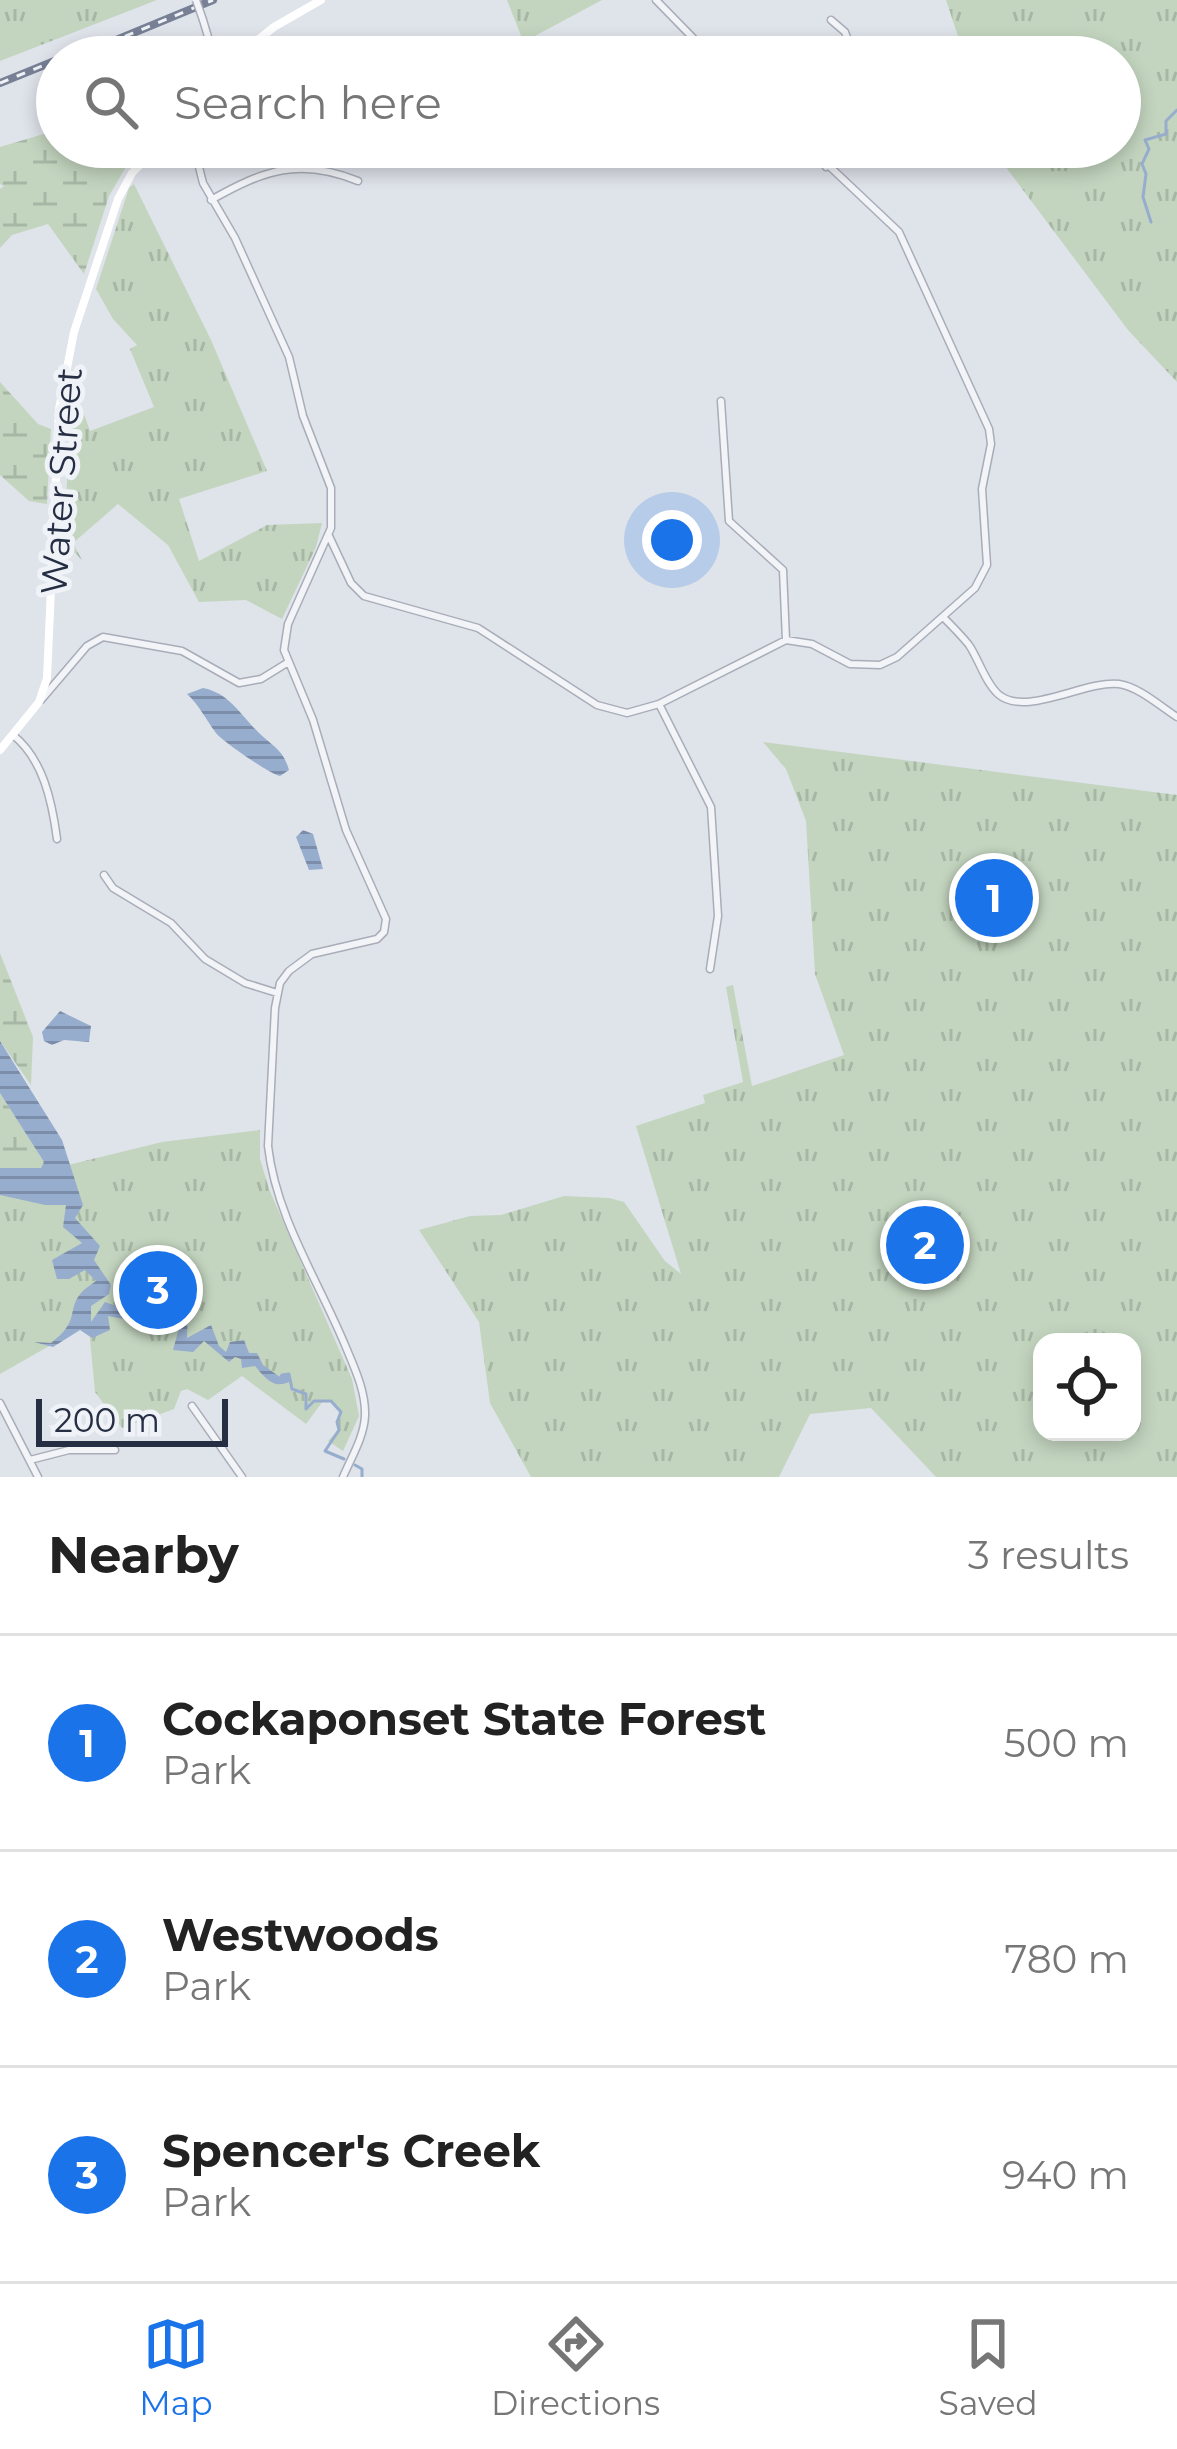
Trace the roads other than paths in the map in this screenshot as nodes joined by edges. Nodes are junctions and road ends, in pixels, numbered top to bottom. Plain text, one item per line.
1 (196, 0) edge
2 (321, 0) edge
3 (656, 0) edge
4 (831, 20) dead end
5 (207, 36) edge
6 (263, 36) edge
7 (690, 36) edge
8 (846, 36) edge
9 (137, 168) edge
10 (198, 168) edge
11 (289, 168) edge
12 (319, 168) edge
13 (827, 168) edge
14 (358, 181) dead end
15 (211, 200) junction
16 (721, 401) dead end
17 (329, 536) junction
18 (943, 616) junction
19 (786, 640) junction
20 (287, 663) junction
21 (39, 702) junction
22 (659, 704) junction
23 (1177, 717) edge
24 (14, 735) junction
25 (0, 750) edge
26 (57, 838) dead end
27 (104, 875) dead end
28 (710, 969) dead end
29 (278, 993) junction
30 (0, 1402) edge
31 (192, 1406) dead end
32 (115, 1450) dead end
33 (30, 1460) junction
34 (38, 1477) edge
35 (242, 1477) edge
36 (343, 1477) edge

1 - 5 street, bridge
2 - 6 main road
3 - 7 street
4 - 8 street
9 - 21 main road, Water Street
10 - 15 street
11 - 15 street
12 - 14 street
13 - 18 street
15 - 17 street
16 - 19 street
17 - 20 street
17 - 22 street
18 - 19 street
18 - 23 street
19 - 22 street
20 - 21 street
20 - 29 street
21 - 24 main road, Water Street
22 - 28 street
24 - 25 main road, Water Street
24 - 26 street
27 - 29 street
29 - 36 street
30 - 33 street
31 - 35 street
32 - 33 street
33 - 34 street

